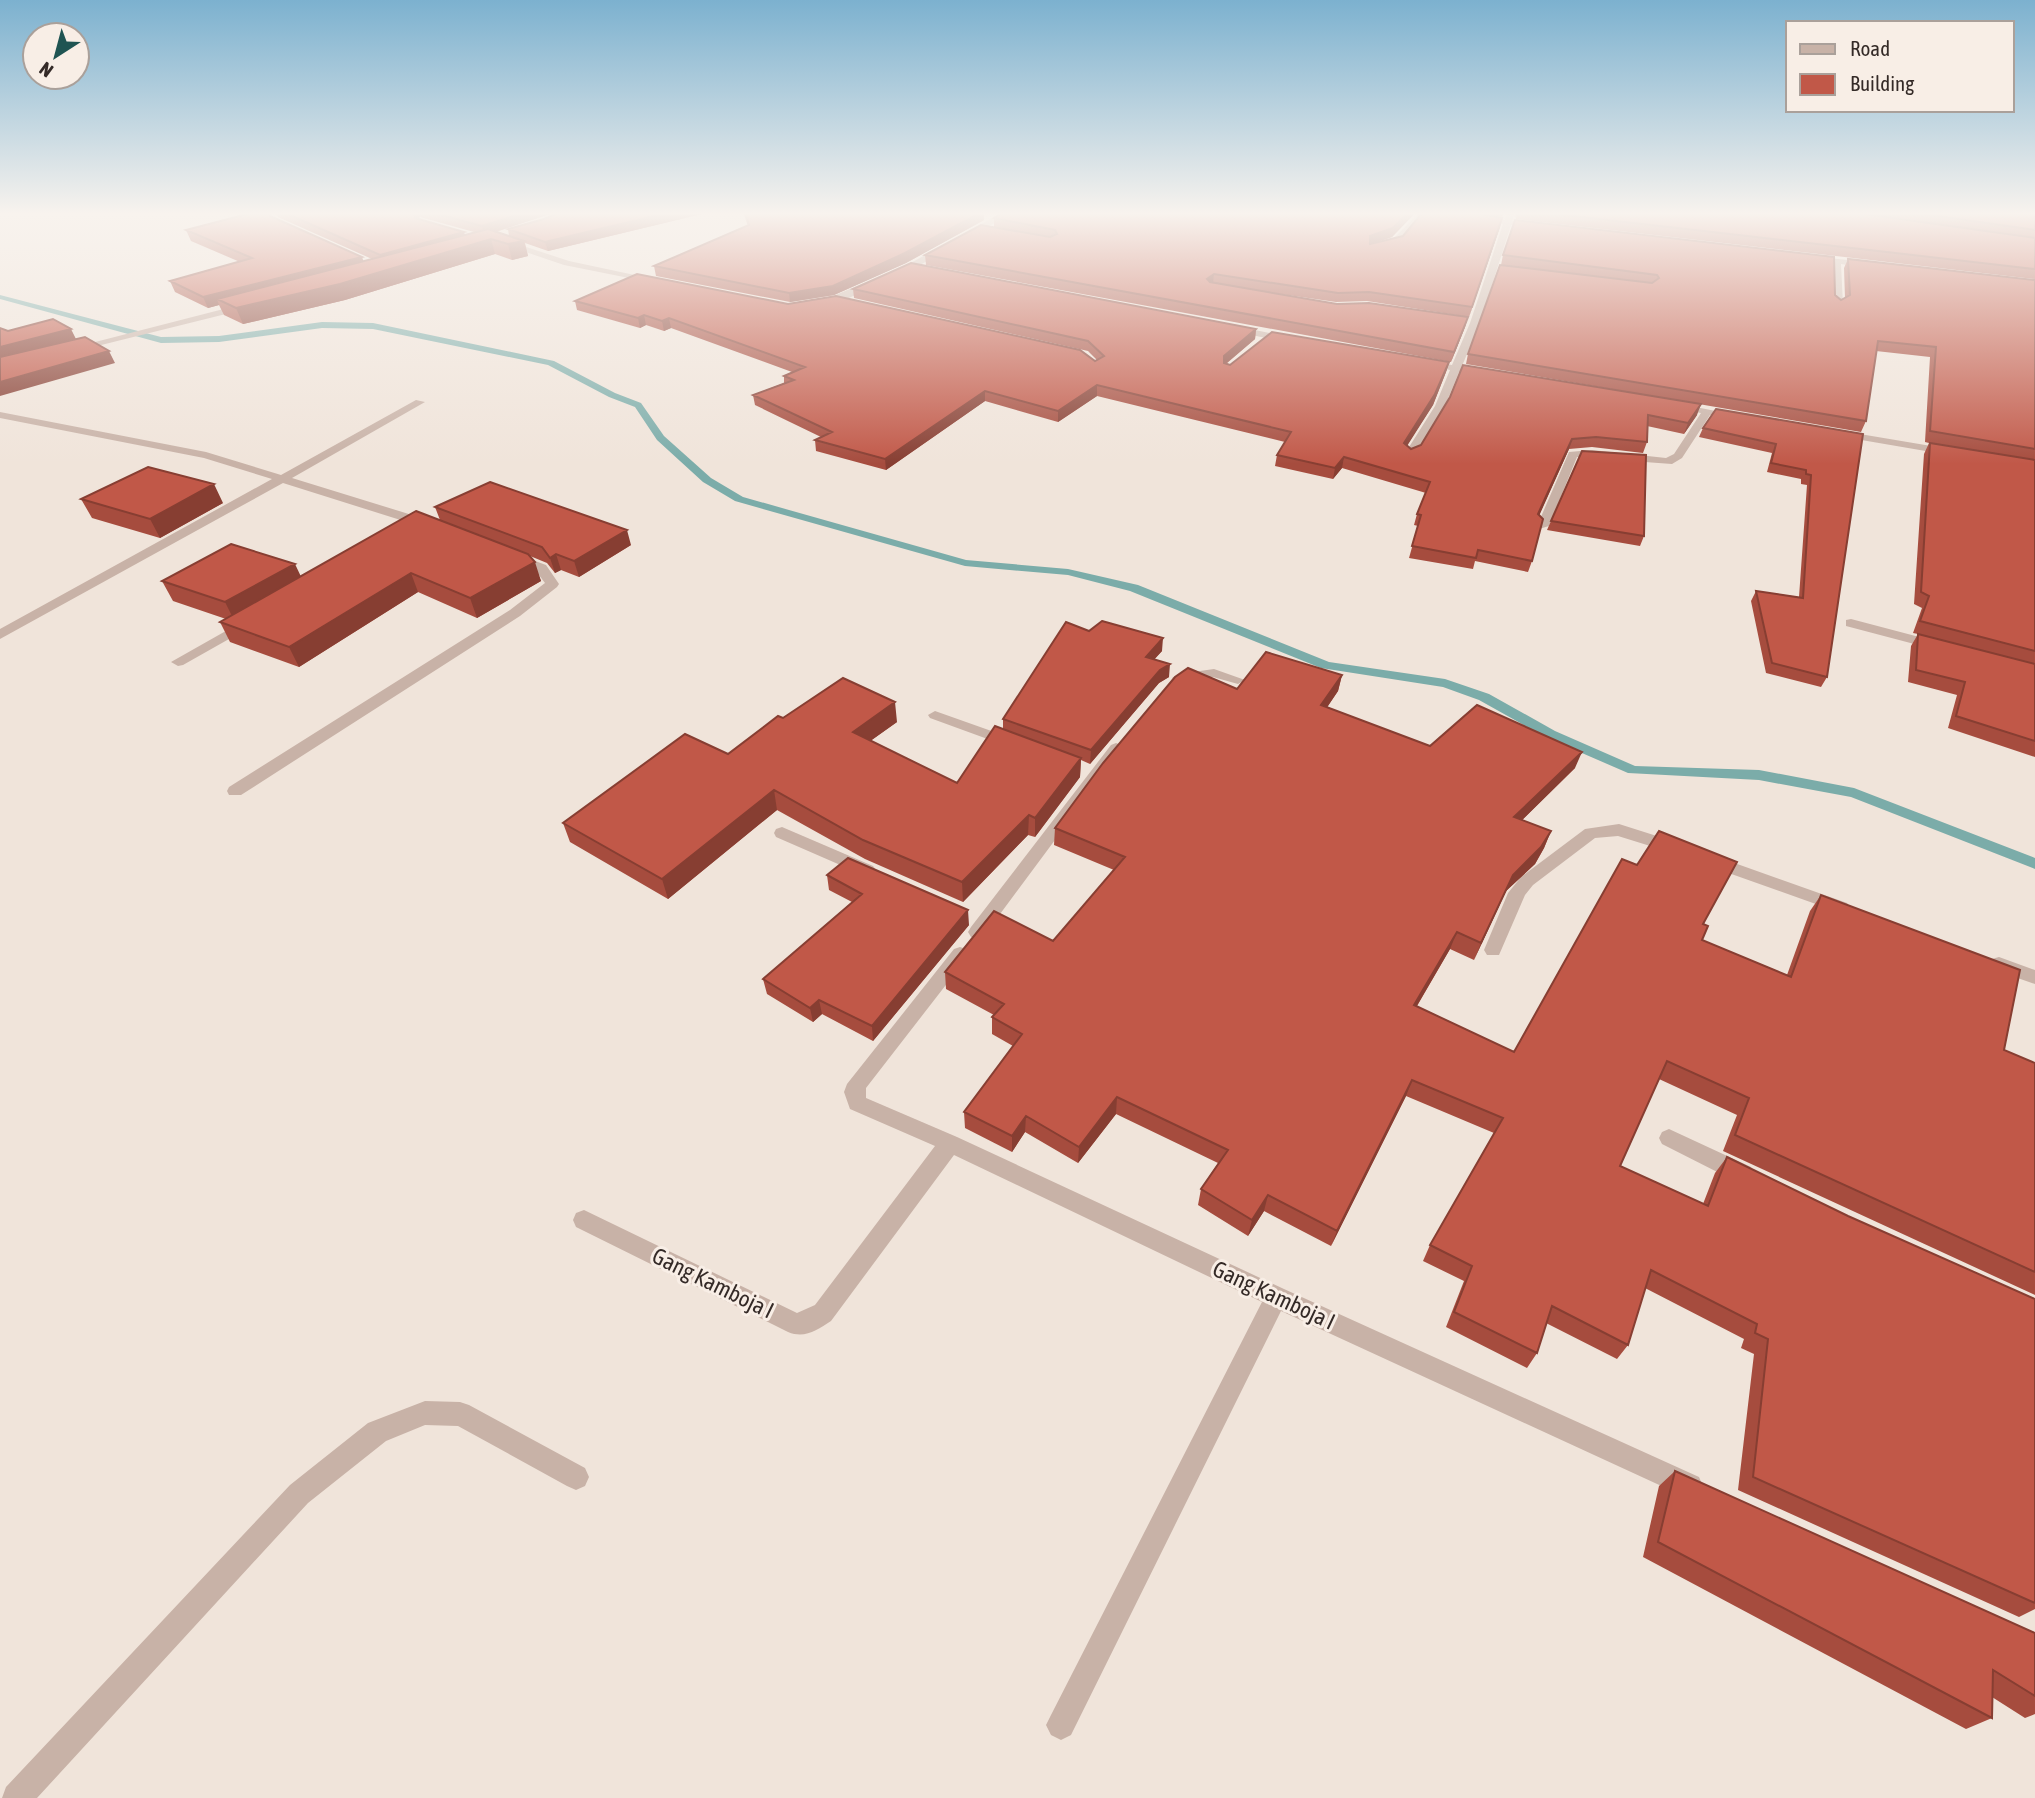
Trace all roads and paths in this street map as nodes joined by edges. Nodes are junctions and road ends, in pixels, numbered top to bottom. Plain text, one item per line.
1 (846, 296) edge
2 (1484, 296) edge
3 (1838, 296) edge
4 (837, 300) junction
5 (255, 304) edge
6 (860, 305) edge
7 (1838, 305) edge
8 (805, 306) edge
9 (1462, 321) edge
10 (1475, 323) junction
11 (1228, 328) edge
12 (1268, 336) junction
13 (1295, 340) edge
14 (1258, 344) edge
15 (66, 351) edge
16 (1415, 362) edge
17 (1455, 369) junction
18 (1495, 375) edge
19 (420, 402) dead end
20 (1668, 405) edge
21 (1707, 412) junction
22 (0, 415) edge
23 (1748, 419) edge
24 (1830, 432) edge
25 (1410, 455) edge
26 (1967, 455) edge
27 (283, 478) junction
28 (1543, 526) edge
29 (398, 536) edge
30 (505, 554) edge
31 (259, 617) edge
32 (1851, 623) dead end
33 (0, 635) edge
34 (1956, 651) edge
35 (178, 662) dead end
36 (1238, 680) dead end
37 (1166, 688) edge
38 (935, 715) dead end
39 (1126, 736) edge
40 (1021, 747) edge
41 (235, 791) dead end
42 (782, 833) dead end
43 (883, 877) edge
44 (1854, 912) edge
45 (1493, 950) dead end
46 (1983, 958) edge
47 (2035, 977) edge
48 (1668, 1138) dead end
49 (950, 1143) junction
50 (1768, 1186) edge
51 (584, 1220) dead end
52 (1276, 1297) junction
53 (576, 1477) dead end
54 (1706, 1493) edge
55 (1061, 1725) dead end
56 (17, 1798) edge

1 - 4 street
2 - 10 street
3 - 7 street
4 - 6 street
4 - 8 street
5 - 15 street
9 - 10 street
10 - 17 street
11 - 12 street
12 - 13 street
12 - 14 street
16 - 17 street
17 - 18 street
17 - 25 street
19 - 27 street
20 - 21 street
21 - 23 street
21 - 28 street
22 - 27 street
24 - 26 street
27 - 29 street
27 - 33 street
30 - 41 street
31 - 35 street
32 - 34 street
36 - 37 street
38 - 40 street
39 - 49 street
42 - 43 street
44 - 45 street
46 - 47 street
48 - 50 street
49 - 51 street, Gang Kamboja I
49 - 52 street, Gang Kamboja I
52 - 54 street, Gang Kamboja I
52 - 55 street
53 - 56 street

